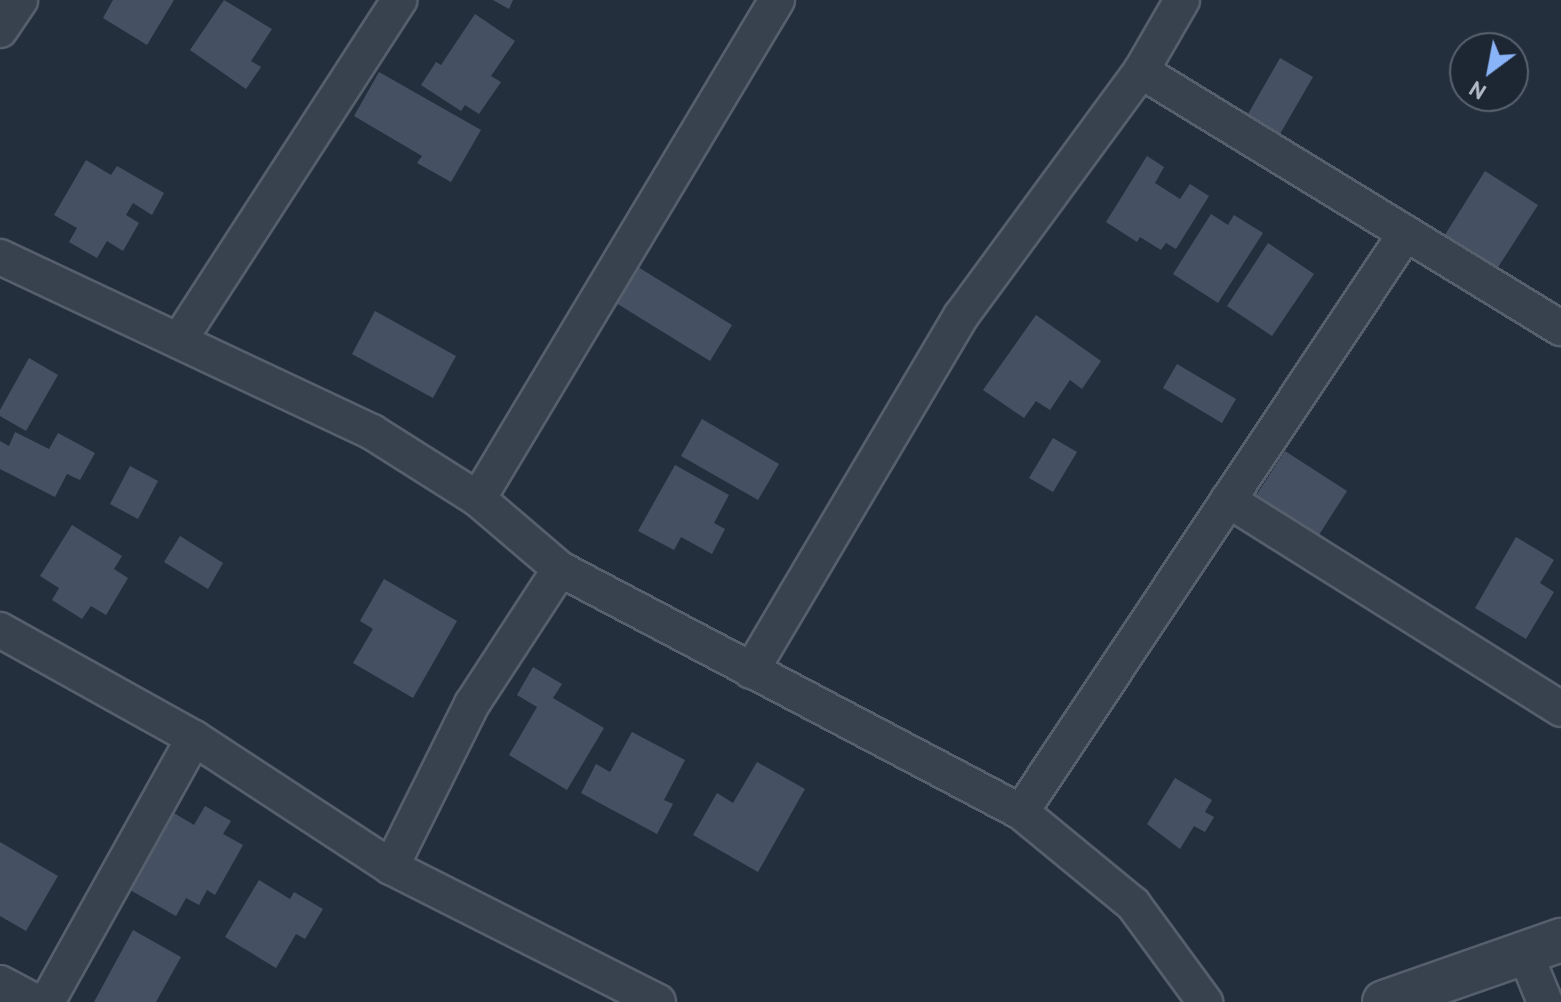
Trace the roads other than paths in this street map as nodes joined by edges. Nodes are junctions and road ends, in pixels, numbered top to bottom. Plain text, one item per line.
1 (20, 0) edge
2 (399, 0) edge
3 (777, 0) edge
4 (1182, 0) edge
5 (0, 30) edge
6 (1141, 71) junction
7 (1406, 233) junction
8 (0, 257) edge
9 (1561, 328) edge
10 (180, 339) junction
11 (478, 499) junction
12 (1228, 500) junction
13 (560, 569) junction
14 (0, 630) edge
15 (751, 671) junction
16 (1561, 709) edge
17 (194, 738) junction
18 (1021, 812) junction
19 (391, 867) junction
20 (1543, 946) edge
21 (0, 983) edge
22 (35, 1002) edge
23 (47, 1002) edge
24 (658, 1002) edge
25 (1205, 1002) edge
26 (1384, 1002) edge
27 (1545, 1002) edge

1 - 5 street
2 - 10 street
3 - 11 street
4 - 6 street
6 - 7 street
6 - 15 street
7 - 9 street
7 - 12 street
8 - 10 street
10 - 11 street
11 - 13 street
12 - 16 street
12 - 18 street
13 - 15 street
13 - 19 street
14 - 17 street
15 - 18 street
17 - 19 street
17 - 23 street
18 - 25 street
19 - 24 street
20 - 26 street
20 - 27 street
21 - 22 street

